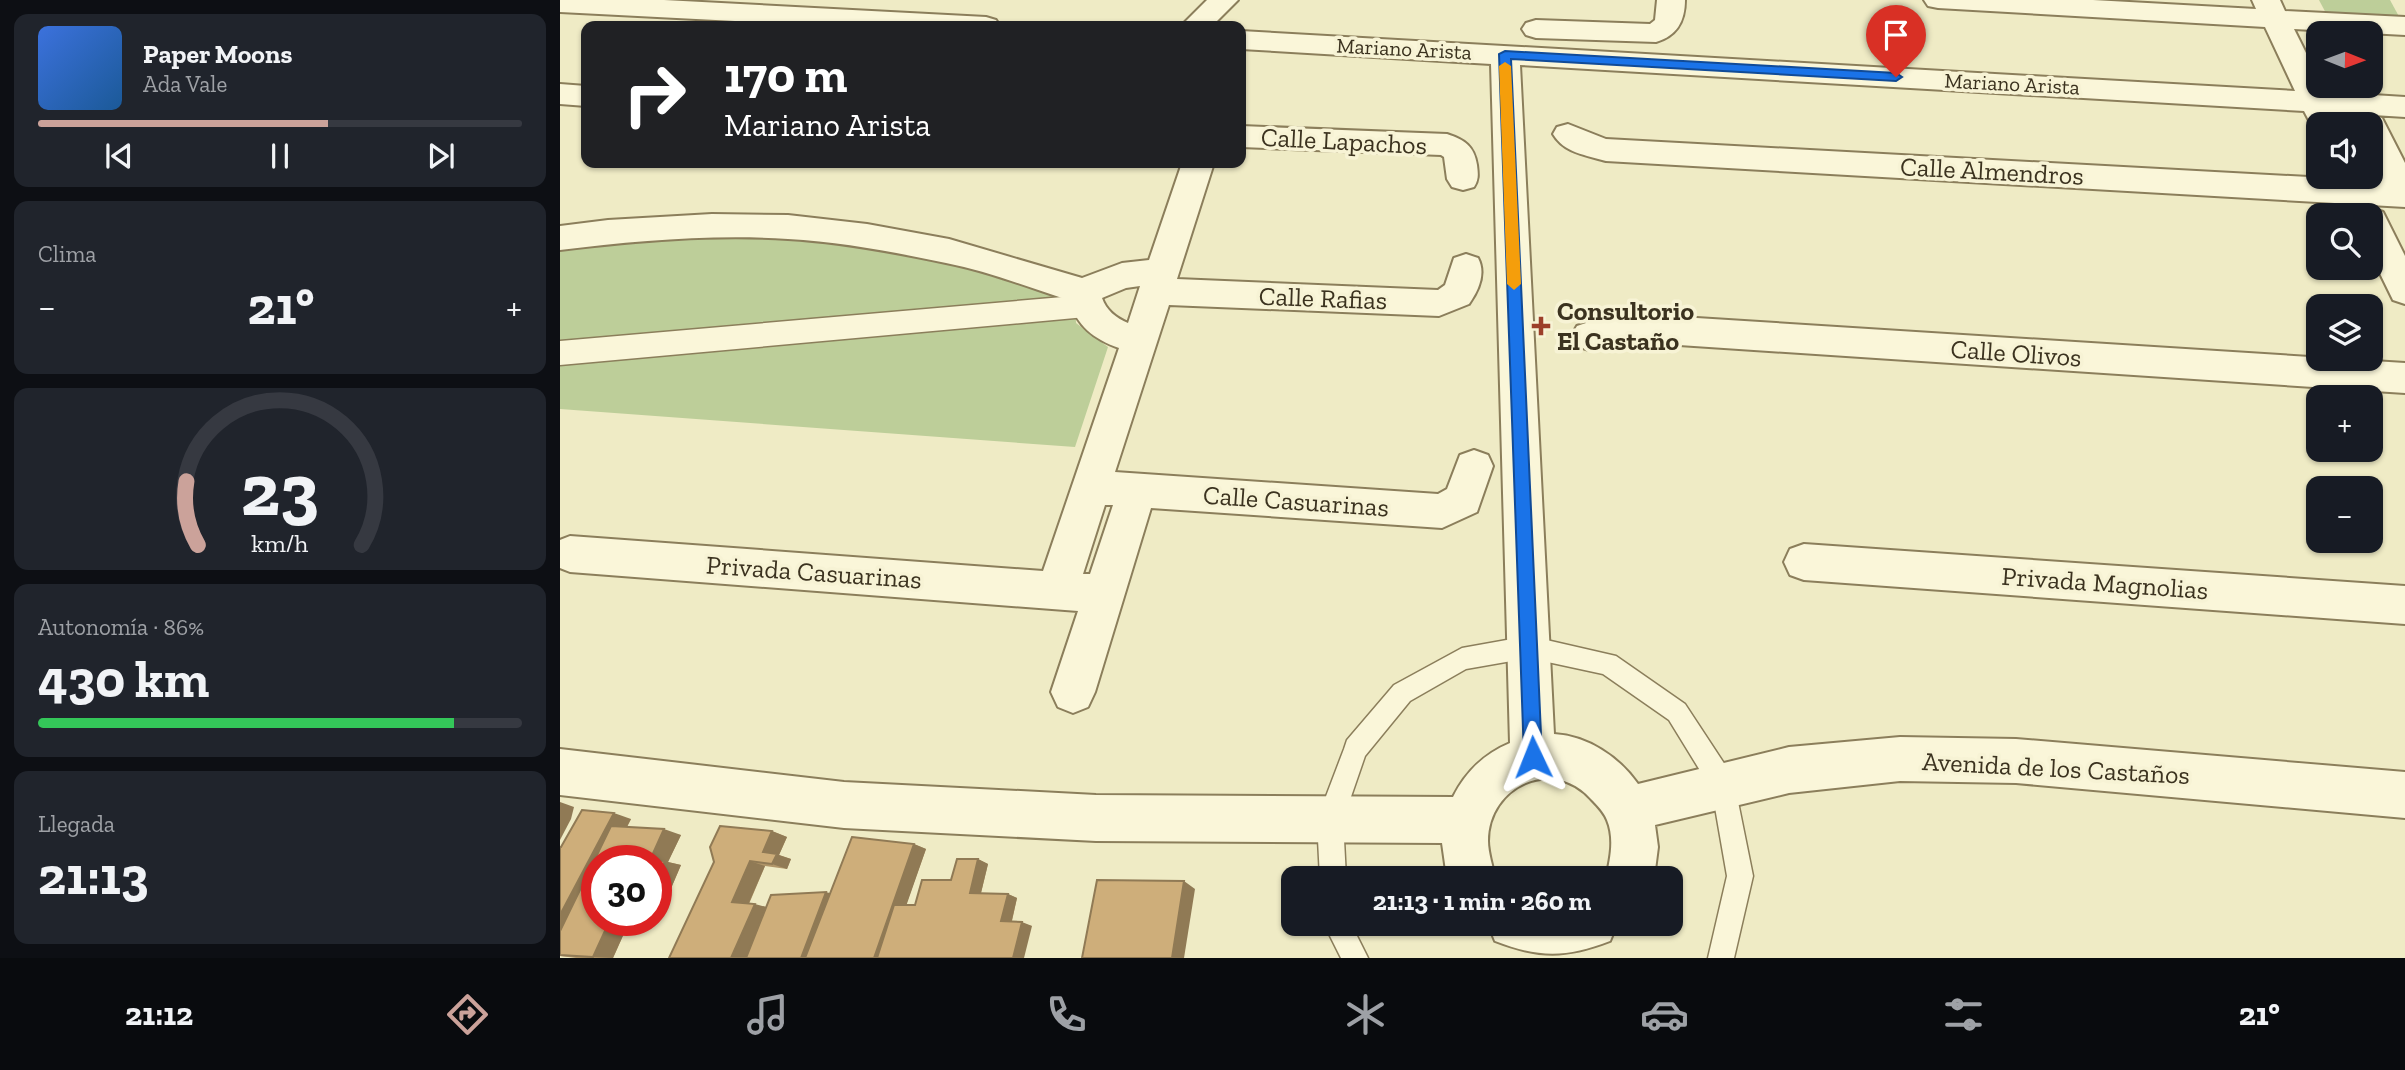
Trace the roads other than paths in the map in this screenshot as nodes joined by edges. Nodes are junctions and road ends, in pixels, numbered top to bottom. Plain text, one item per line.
1 (976, 0) edge
2 (1199, 0) edge
3 (1224, 0) edge
4 (1671, 0) edge
5 (1938, 0) edge
6 (560, 3) edge
7 (2271, 9) edge
8 (2320, 18) edge
9 (884, 21) edge
10 (974, 21) edge
11 (1176, 21) edge
12 (1201, 21) edge
13 (2405, 26) edge
14 (1535, 29) dead end
15 (1246, 40) edge
16 (1505, 54) junction
17 (560, 94) edge
18 (581, 96) edge
19 (2405, 107) edge
20 (2364, 110) edge
21 (2307, 112) edge
22 (2321, 112) edge
23 (2335, 112) edge
24 (1246, 136) edge
25 (1574, 138) dead end
26 (1196, 168) edge
27 (1463, 179) dead end
28 (2405, 195) edge
29 (2362, 201) edge
30 (560, 238) edge
31 (1466, 267) dead end
32 (1159, 281) junction
33 (2405, 291) edge
34 (1085, 298) junction
35 (1588, 336) dead end
36 (1140, 340) junction
37 (560, 353) edge
38 (2405, 378) edge
39 (1474, 466) dead end
40 (1091, 487) junction
41 (1138, 490) junction
42 (570, 554) dead end
43 (1804, 562) dead end
44 (1057, 591) junction
45 (1105, 594) junction
46 (2405, 605) edge
47 (1530, 647) junction
48 (1073, 692) dead end
49 (1533, 757) junction
50 (560, 772) edge
51 (1724, 786) junction
52 (2405, 795) edge
53 (1628, 809) junction
54 (1330, 820) junction
55 (1466, 820) junction
56 (1332, 866) edge
57 (1468, 866) edge
58 (1633, 866) edge
59 (1343, 936) edge
60 (1554, 936) edge
61 (1574, 939) edge
62 (1355, 958) edge
63 (1721, 958) edge

1 - 10 street
2 - 11 street
3 - 12 street
4 - 14 street
5 - 7 street
6 - 9 street
7 - 8 street
7 - 22 street
8 - 13 street
15 - 16 street, Mariano Arista
16 - 21 street, Mariano Arista
16 - 47 street
17 - 18 street
19 - 20 street, Mariano Arista
20 - 23 street, Mariano Arista
20 - 28 street
24 - 27 street, Calle Lapachos
25 - 29 street, Calle Almendros
26 - 32 street
28 - 29 street, Calle Almendros
29 - 33 street
30 - 34 street
31 - 32 street, Calle Rafias
32 - 34 street
32 - 36 street
34 - 36 street
34 - 37 street
35 - 38 street, Calle Olivos
36 - 40 street
39 - 41 street, Calle Casuarinas
40 - 41 street, Calle Casuarinas
40 - 44 street
41 - 45 street
42 - 44 street, Privada Casuarinas
43 - 46 street, Privada Magnolias
44 - 45 street, Privada Casuarinas
45 - 48 street
47 - 49 street
47 - 51 lane
47 - 54 lane
49 - 53 street
49 - 55 street
50 - 54 street
51 - 52 street, Avenida de los Castaños
51 - 53 street, Avenida de los Castaños
51 - 63 lane
53 - 58 street
54 - 55 street
54 - 56 lane
55 - 57 street
59 - 62 lane
60 - 61 street

